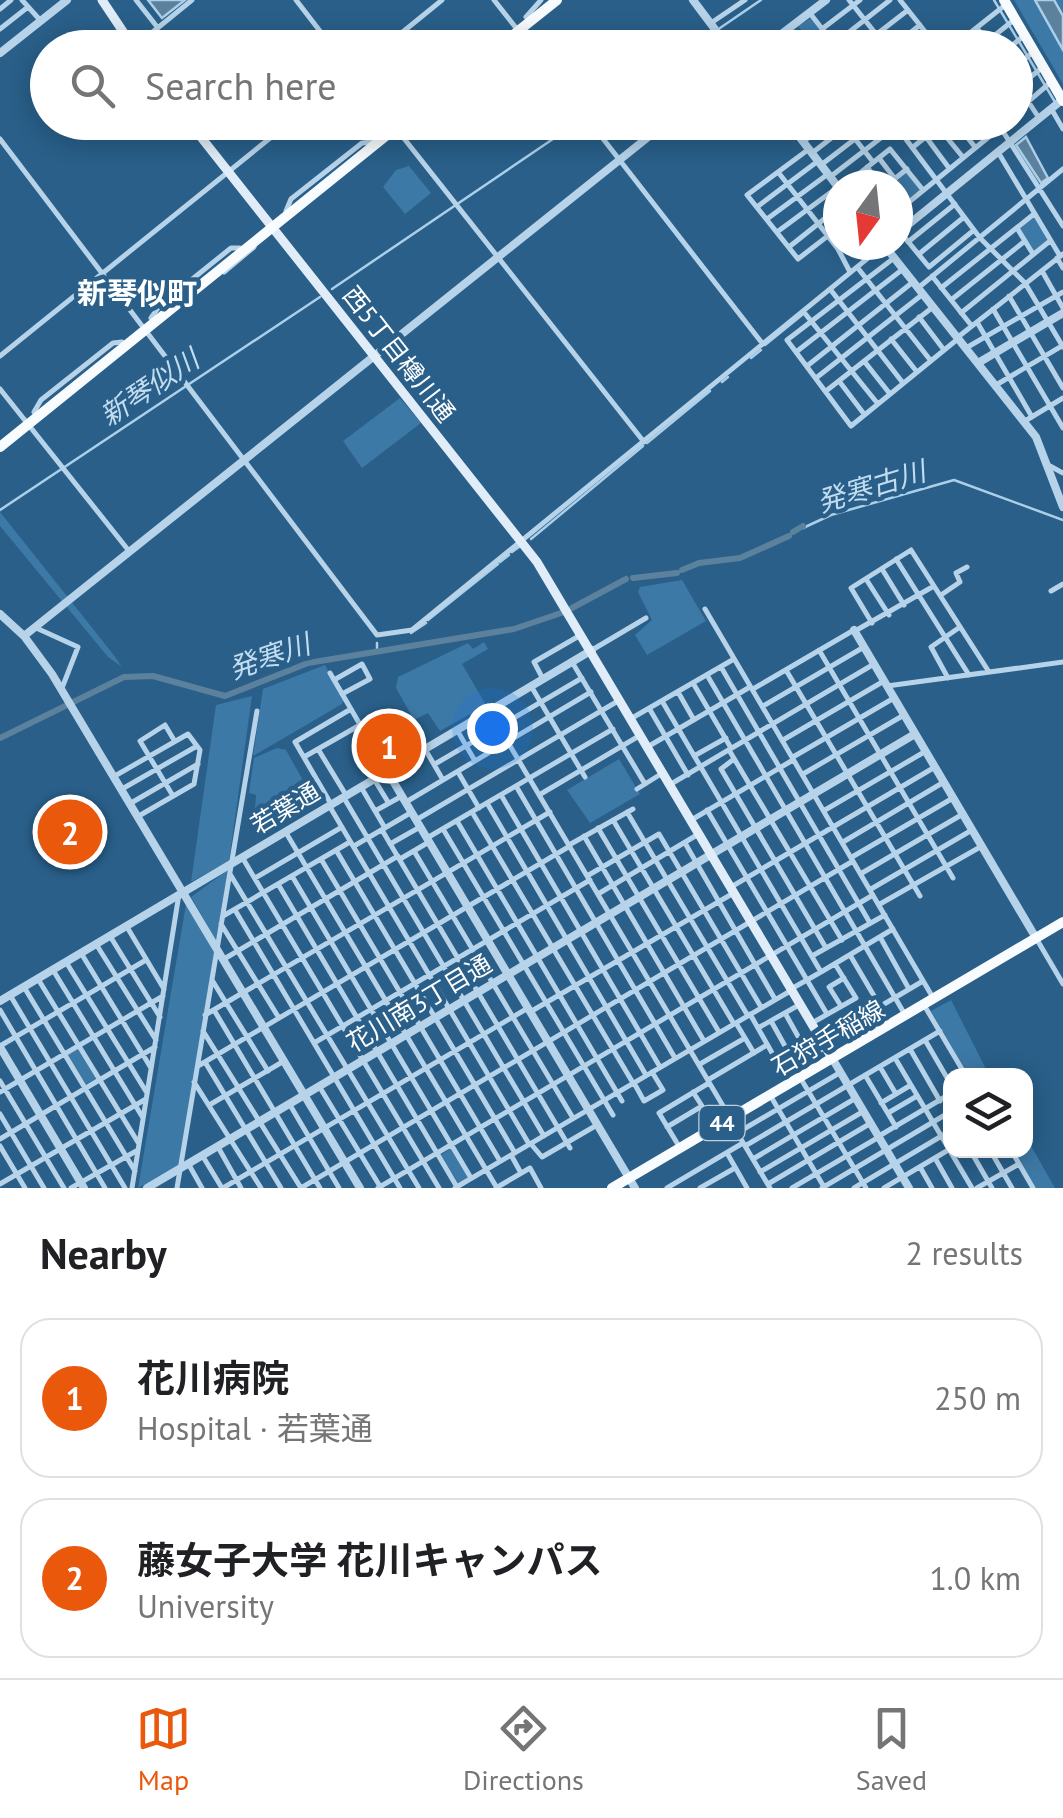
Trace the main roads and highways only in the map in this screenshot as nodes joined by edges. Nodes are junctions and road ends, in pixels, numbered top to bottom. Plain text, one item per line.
1 (101, 0) edge
2 (550, 0) edge
3 (557, 0) edge
4 (1004, 5) edge
5 (517, 28) junction
6 (121, 30) edge
7 (514, 30) edge
8 (1014, 30) edge
9 (1015, 30) edge
10 (1033, 55) edge
11 (1033, 61) edge
12 (1063, 90) edge
13 (1059, 103) edge
14 (205, 140) edge
15 (374, 140) edge
16 (381, 140) edge
17 (273, 224) junction
18 (146, 324) junction
19 (33, 416) junction
20 (0, 439) edge
21 (0, 447) edge
22 (1063, 922) edge
23 (832, 1058) junction
24 (632, 1183) edge
25 (612, 1188) edge

1 - 6 main road
2 - 5 main road
3 - 5 main road
4 - 8 main road
4 - 9 main road
5 - 7 main road
10 - 12 main road
11 - 13 main road
14 - 17 main road, 西5丁目樽川通
15 - 17 main road
16 - 17 main road
17 - 18 main road
17 - 18 main road
17 - 23 main road, 西5丁目樽川通
18 - 19 main road
19 - 20 main road
19 - 21 main road
22 - 23 main road, 石狩手稲線 / 44
23 - 24 main road, 石狩手稲線 / 44
24 - 25 main road, 石狩手稲線 / 44

